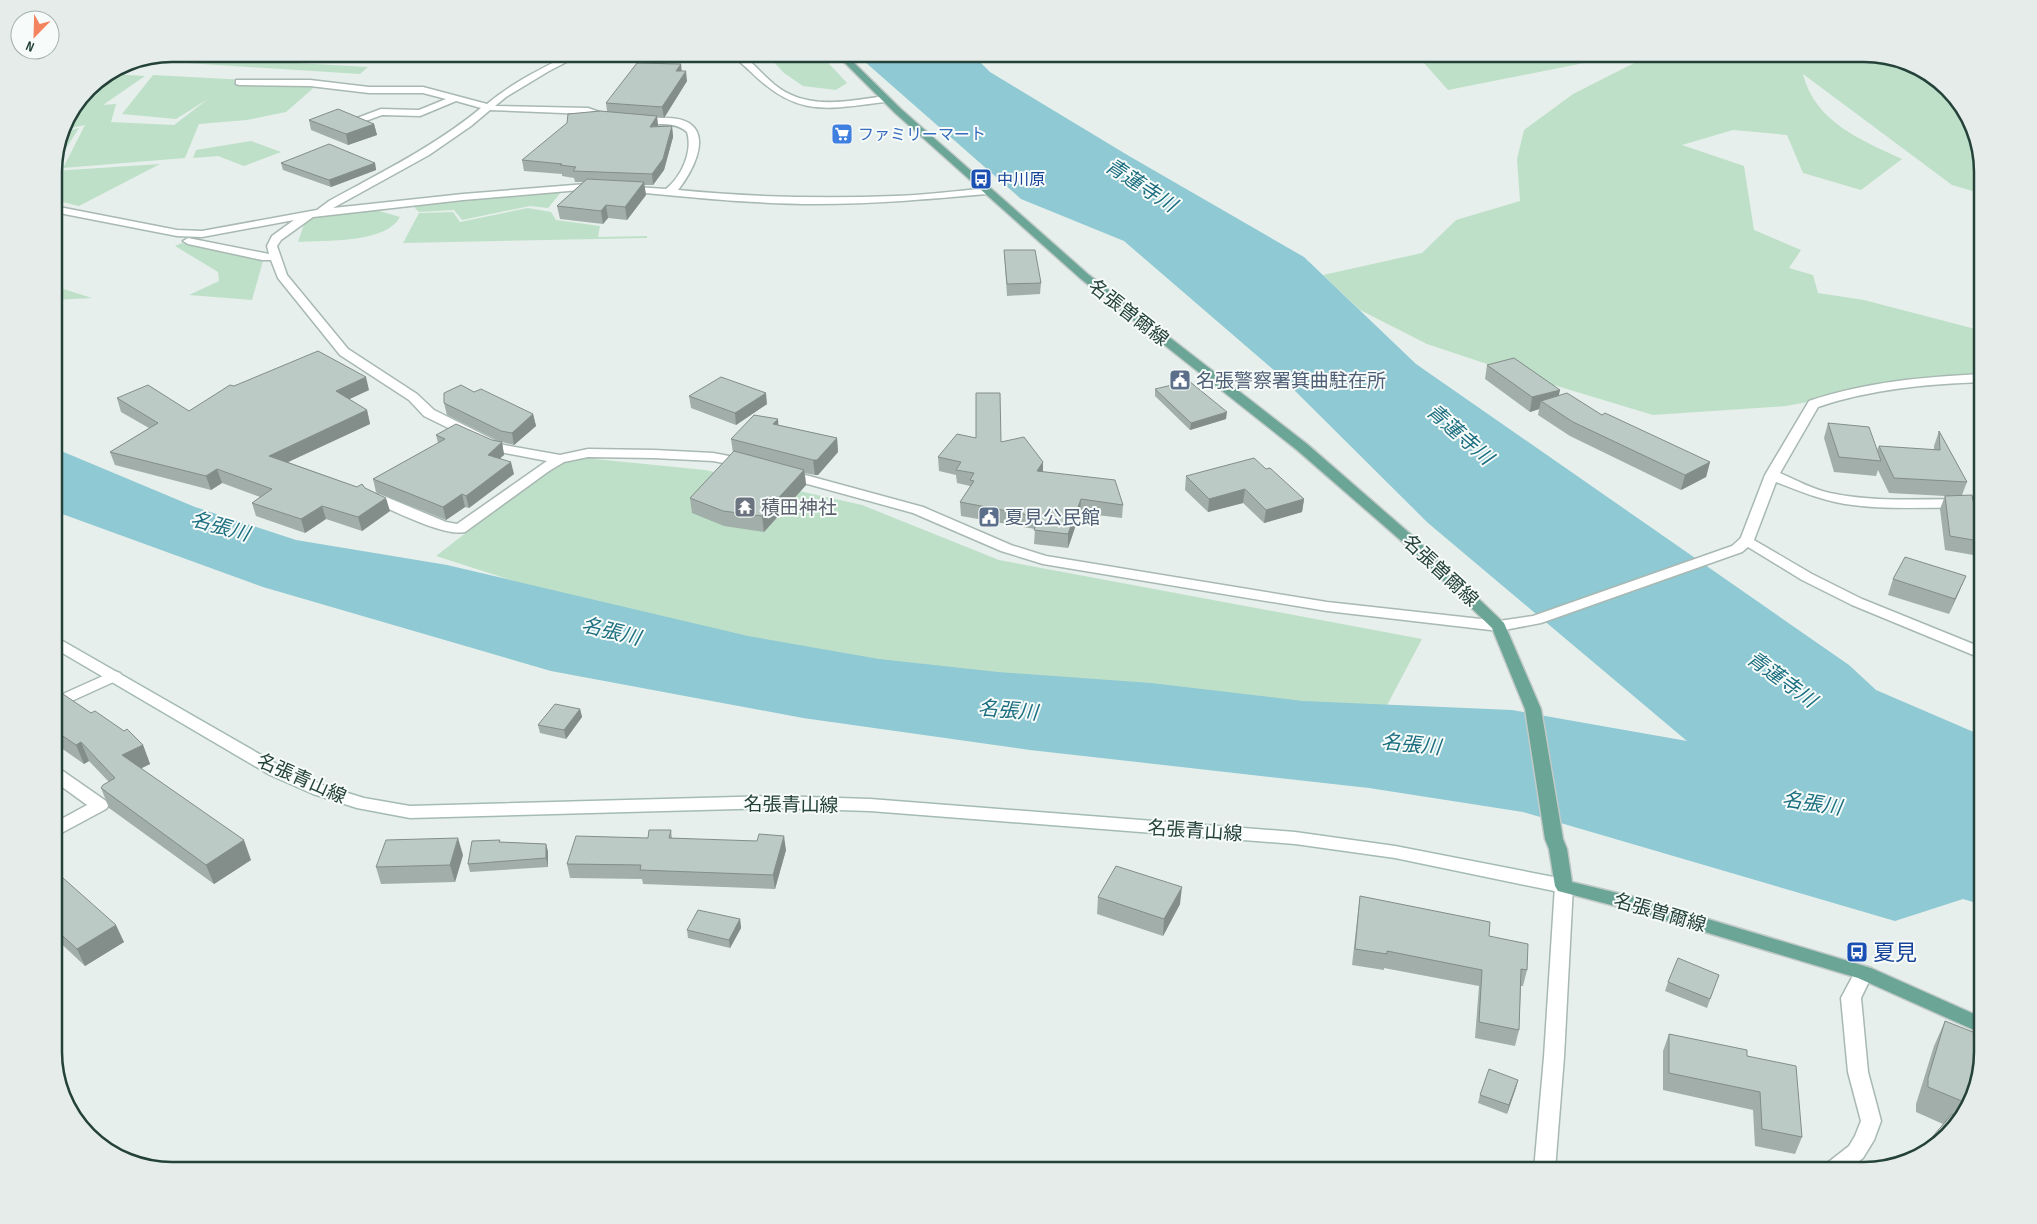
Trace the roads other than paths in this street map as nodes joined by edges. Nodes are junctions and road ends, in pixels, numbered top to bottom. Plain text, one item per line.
1 (562, 62) edge
2 (745, 62) edge
3 (848, 62) edge
4 (239, 82) dead end
5 (456, 98) junction
6 (885, 99) junction
7 (487, 107) junction
8 (360, 120) edge
9 (987, 191) junction
10 (668, 192) junction
11 (63, 211) edge
12 (315, 214) junction
13 (177, 233) junction
14 (276, 257) junction
15 (1974, 378) edge
16 (560, 459) junction
17 (759, 466) edge
18 (775, 471) edge
19 (1772, 475) junction
20 (374, 497) edge
21 (1974, 503) edge
22 (1742, 544) junction
23 (1499, 626) junction
24 (63, 645) edge
25 (1974, 650) edge
26 (114, 676) junction
27 (63, 700) edge
28 (63, 779) edge
29 (63, 826) edge
30 (1564, 886) junction
31 (1864, 973) junction
32 (1974, 1022) edge
33 (1545, 1162) edge
34 (1843, 1162) edge

1 - 7 street
2 - 6 street
3 - 6 main road, 名張曽爾線
4 - 5 street
5 - 7 street
5 - 8 street
6 - 9 main road, 名張曽爾線
7 - 10 street
7 - 12 street
9 - 10 street
9 - 23 main road, 名張曽爾線
10 - 12 street
11 - 13 street
12 - 13 street
12 - 14 street
13 - 14 street
14 - 16 street
15 - 19 street
16 - 17 street
16 - 20 street
18 - 23 street
19 - 21 street
19 - 22 street
22 - 23 street
22 - 25 street
23 - 30 main road, 名張曽爾線
24 - 26 street, 名張青山線
26 - 27 street
26 - 30 street, 名張青山線
28 - 29 street
30 - 31 main road, 名張曽爾線
30 - 33 street
31 - 32 main road, 名張曽爾線
31 - 34 street

